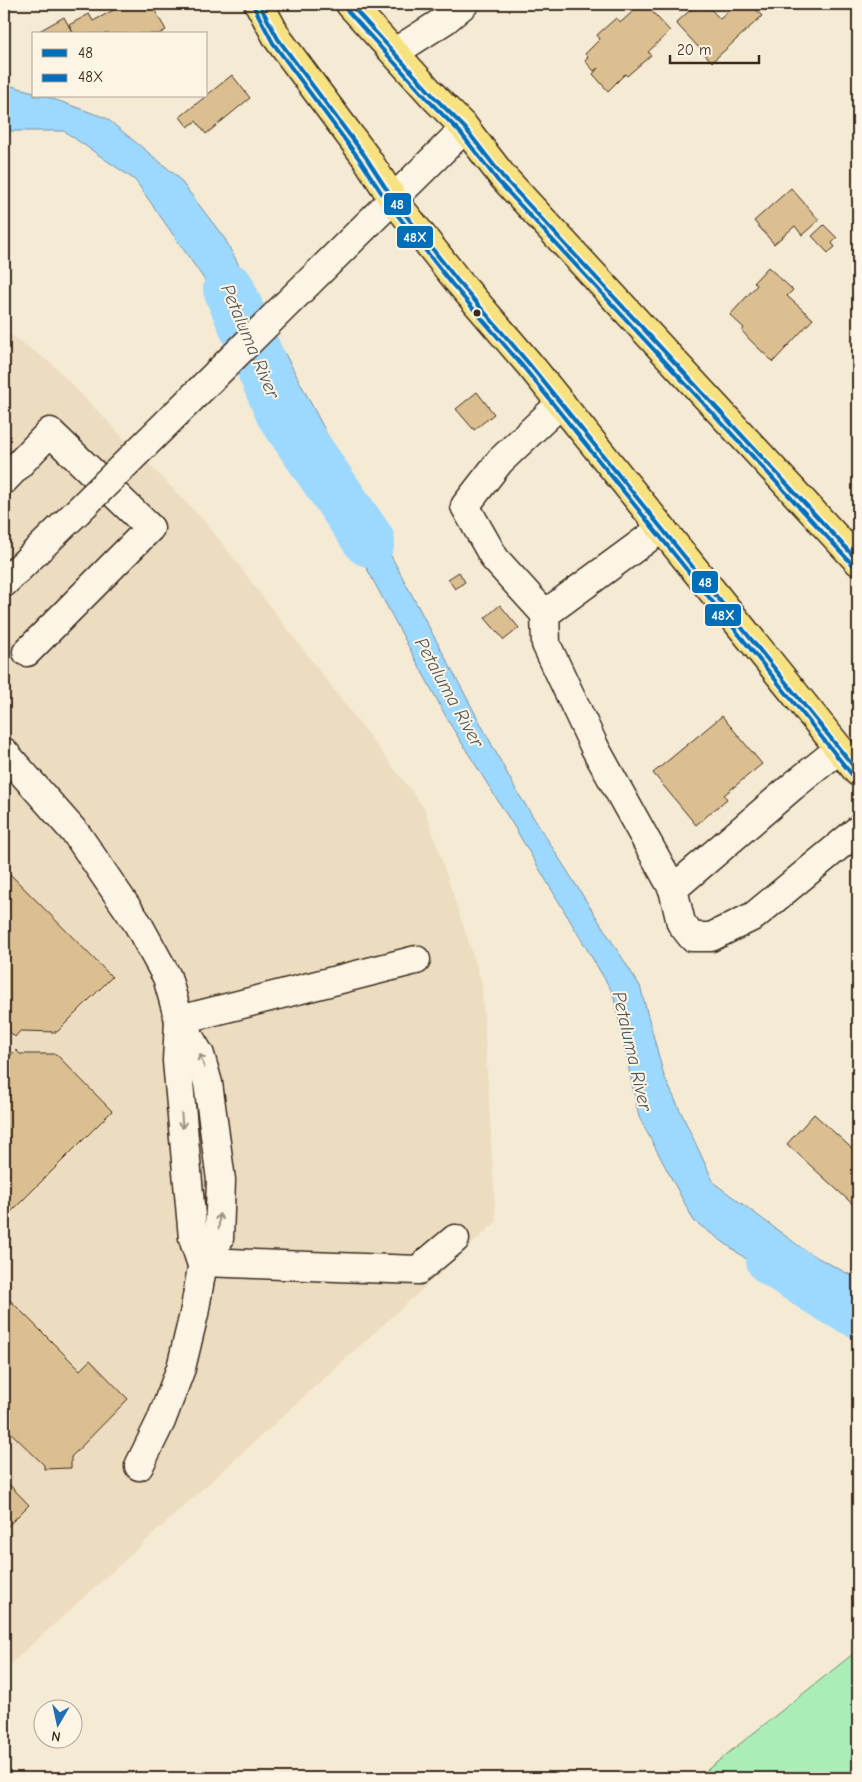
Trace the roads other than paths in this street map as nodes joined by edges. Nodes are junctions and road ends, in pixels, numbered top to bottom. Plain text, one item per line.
1 (259, 4) edge
2 (350, 4) edge
3 (464, 4) edge
4 (395, 52) junction
5 (465, 128) junction
6 (393, 199) junction
7 (561, 403) junction
8 (4, 480) edge
9 (662, 528) junction
10 (858, 561) edge
11 (4, 584) edge
12 (545, 614) junction
13 (27, 652) dead end
14 (840, 749) junction
15 (4, 752) edge
16 (858, 772) edge
17 (858, 830) edge
18 (673, 889) junction
19 (416, 960) dead end
20 (179, 1020) junction
21 (454, 1239) dead end
22 (202, 1264) junction
23 (139, 1466) dead end

1 - 6 main road
2 - 4 main road
3 - 4 street
4 - 5 main road
5 - 6 street
5 - 10 main road
6 - 7 main road
6 - 11 street, bridge
7 - 9 main road
7 - 12 street
8 - 13 street
9 - 12 street
9 - 14 main road
12 - 18 street
14 - 16 main road
14 - 18 street
15 - 20 street
17 - 18 street
19 - 20 street
20 - 22 street
21 - 22 street
22 - 23 street

